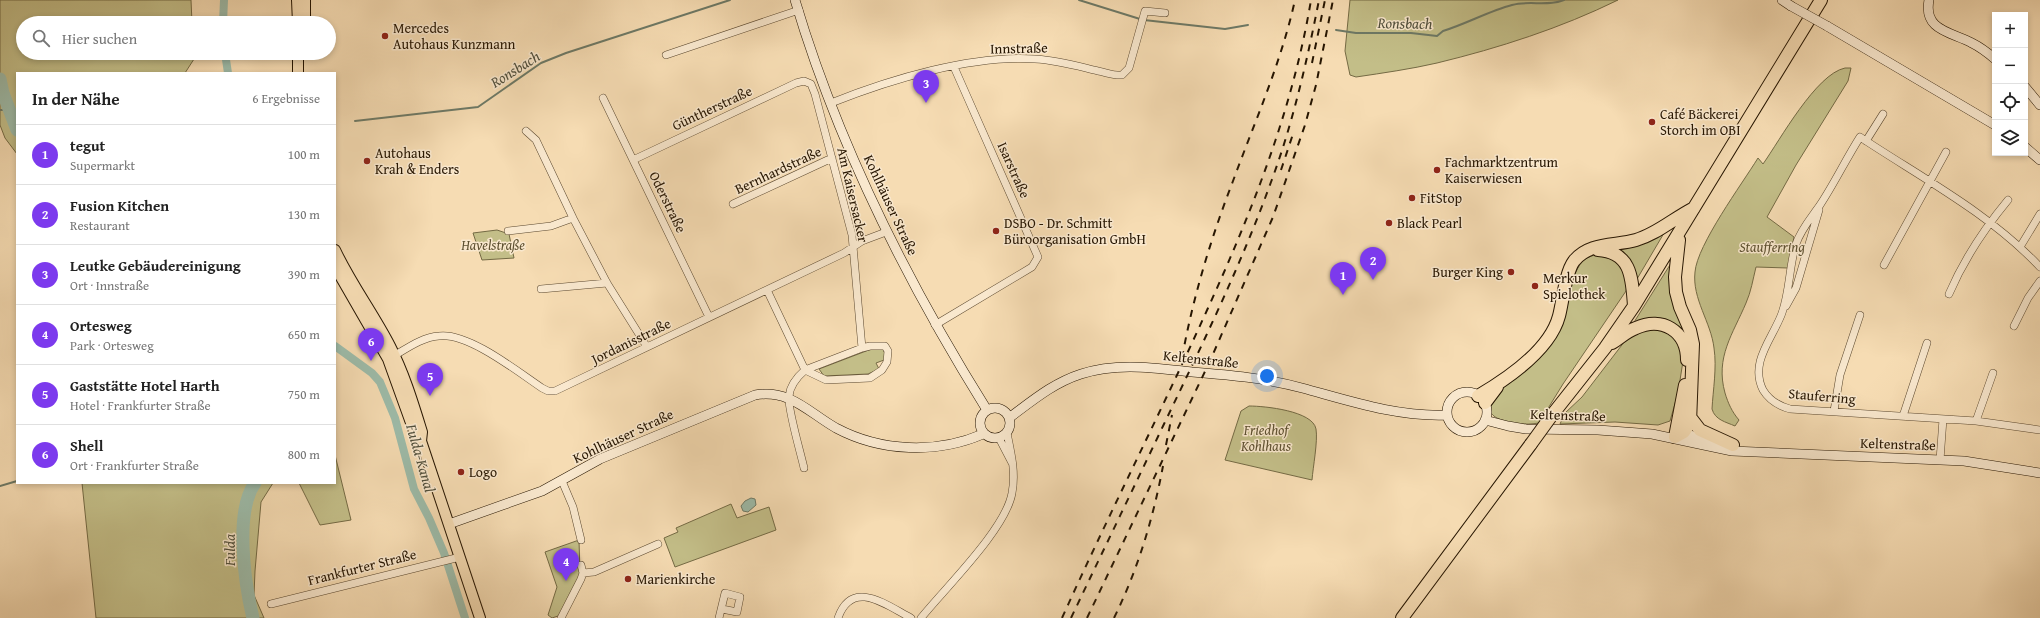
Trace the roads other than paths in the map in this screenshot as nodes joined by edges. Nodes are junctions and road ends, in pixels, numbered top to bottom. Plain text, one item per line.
1 (298, 0) edge
2 (305, 0) edge
3 (795, 0) edge
4 (1782, 0) edge
5 (1821, 0) edge
6 (1929, 0) edge
7 (799, 10) junction
8 (1165, 14) dead end
9 (298, 16) edge
10 (305, 16) edge
11 (666, 55) dead end
12 (1992, 57) edge
13 (298, 60) edge
14 (305, 60) edge
15 (954, 67) junction
16 (298, 72) edge
17 (305, 72) edge
18 (802, 81) joint
19 (2028, 91) edge
20 (603, 98) dead end
21 (831, 103) junction
22 (2040, 105) edge
23 (1883, 114) dead end
24 (1992, 123) edge
25 (526, 131) dead end
26 (1866, 141) junction
27 (2028, 150) edge
28 (1946, 152) dead end
29 (832, 158) junction
30 (633, 160) junction
31 (2040, 160) edge
32 (1929, 182) junction
33 (2008, 200) dead end
34 (734, 204) dead end
35 (1820, 205) junction
36 (1694, 208) junction
37 (2040, 214) edge
38 (573, 218) junction
39 (1989, 223) junction
40 (508, 231) dead end
41 (886, 232) junction
42 (1680, 233) junction
43 (2020, 247) junction
44 (852, 248) junction
45 (1586, 251) junction
46 (336, 252) edge
47 (1884, 265) dead end
48 (2040, 267) edge
49 (336, 269) edge
50 (2040, 281) edge
51 (607, 283) junction
52 (541, 289) dead end
53 (767, 290) junction
54 (1949, 294) dead end
55 (1634, 306) junction
56 (1782, 313) junction
57 (1860, 315) dead end
58 (709, 317) junction
59 (936, 325) junction
60 (2014, 326) dead end
61 (1927, 343) dead end
62 (647, 347) junction
63 (862, 348) junction
64 (1605, 348) junction
65 (391, 358) junction
66 (805, 370) junction
67 (1993, 373) dead end
68 (788, 398) junction
69 (1482, 400) junction
70 (987, 410) junction
71 (1834, 411) junction
72 (1447, 414) junction
73 (1903, 416) junction
74 (1690, 417) junction
75 (1009, 418) junction
76 (1943, 419) junction
77 (1485, 420) junction
78 (1976, 422) junction
79 (2040, 430) edge
80 (1007, 433) junction
81 (983, 434) junction
82 (999, 438) junction
83 (1675, 438) junction
84 (1733, 445) junction
85 (1755, 452) junction
86 (1940, 460) junction
87 (1012, 464) junction
88 (804, 468) dead end
89 (2040, 473) edge
90 (562, 481) junction
91 (449, 524) junction
92 (581, 540) dead end
93 (658, 544) dead end
94 (455, 558) junction
95 (581, 565) dead end
96 (583, 572) junction
97 (271, 604) dead end
98 (722, 609) dead end
99 (480, 618) edge
100 (561, 618) edge
101 (719, 618) edge
102 (838, 618) edge
103 (911, 618) edge
104 (921, 618) edge
105 (1402, 618) edge

1 - 9 main road
2 - 10 main road
3 - 7 main road, Kohlhäuser Straße
4 - 24 main road, bridge
5 - 36 highway
6 - 12 main road
7 - 11 street
7 - 21 main road, Kohlhäuser Straße
8 - 15 street, Innstraße
13 - 16 main road
14 - 17 main road
15 - 21 street, Innstraße
15 - 59 street, Isarstraße
18 - 29 street, Am Kaisersacker
18 - 30 street, Güntherstraße
19 - 22 main road
20 - 30 street, Oderstraße
21 - 41 main road, Kohlhäuser Straße
23 - 26 street, Stauferring
25 - 38 street
26 - 32 street
26 - 35 street, Stauferring
27 - 31 main road
28 - 32 street
29 - 34 street, Bernhardstraße
29 - 44 street, Am Kaisersacker
30 - 58 street, Oderstraße
32 - 39 street
32 - 47 street
33 - 39 street
35 - 56 street, Stauferring
35 - 56 street, Stauferring
36 - 42 highway
36 - 45 highway
37 - 43 street
38 - 40 street
38 - 51 street
39 - 43 street
39 - 54 street
41 - 44 street, Jordanisstraße
41 - 59 main road, Kohlhäuser Straße
42 - 55 highway
42 - 74 highway
43 - 48 street
44 - 53 street, Jordanisstraße
44 - 63 street, Am Kaisersacker
45 - 55 highway
45 - 69 highway
46 - 65 main road
49 - 65 main road
50 - 60 street
51 - 52 street
51 - 62 street
53 - 58 street, Jordanisstraße
53 - 66 street
55 - 64 highway
56 - 71 street, Stauferring
57 - 71 street
58 - 62 street, Jordanisstraße
59 - 70 main road, Kohlhäuser Straße
61 - 73 street
62 - 65 street, Jordanisstraße
63 - 66 street
63 - 66 street
64 - 83 highway
64 - 105 highway, bridge
65 - 91 main road
66 - 68 street
67 - 78 street
68 - 81 main road, Kohlhäuser Straße
68 - 88 street
68 - 90 main road, Kohlhäuser Straße
69 - 72 main road
69 - 77 main road
70 - 75 main road
70 - 81 main road
71 - 73 street, Stauferring
72 - 75 main road, Keltenstraße
72 - 77 main road
73 - 76 street, Stauferring
74 - 83 highway
74 - 84 highway
75 - 80 main road
76 - 78 street, Stauferring
76 - 86 street
77 - 83 main road, Keltenstraße
78 - 79 street, Stauferring
80 - 82 main road
80 - 87 street
81 - 82 main road
82 - 87 street
83 - 84 main road, Keltenstraße
83 - 85 main road, Keltenstraße
84 - 85 main road, Keltenstraße
85 - 86 main road, Keltenstraße
86 - 89 main road, Keltenstraße
87 - 104 street
90 - 91 main road, Kohlhäuser Straße
90 - 92 street
91 - 94 main road
93 - 96 street
94 - 97 street, Frankfurter Straße
94 - 99 main road
95 - 96 street
96 - 100 street
98 - 101 street
102 - 103 street

